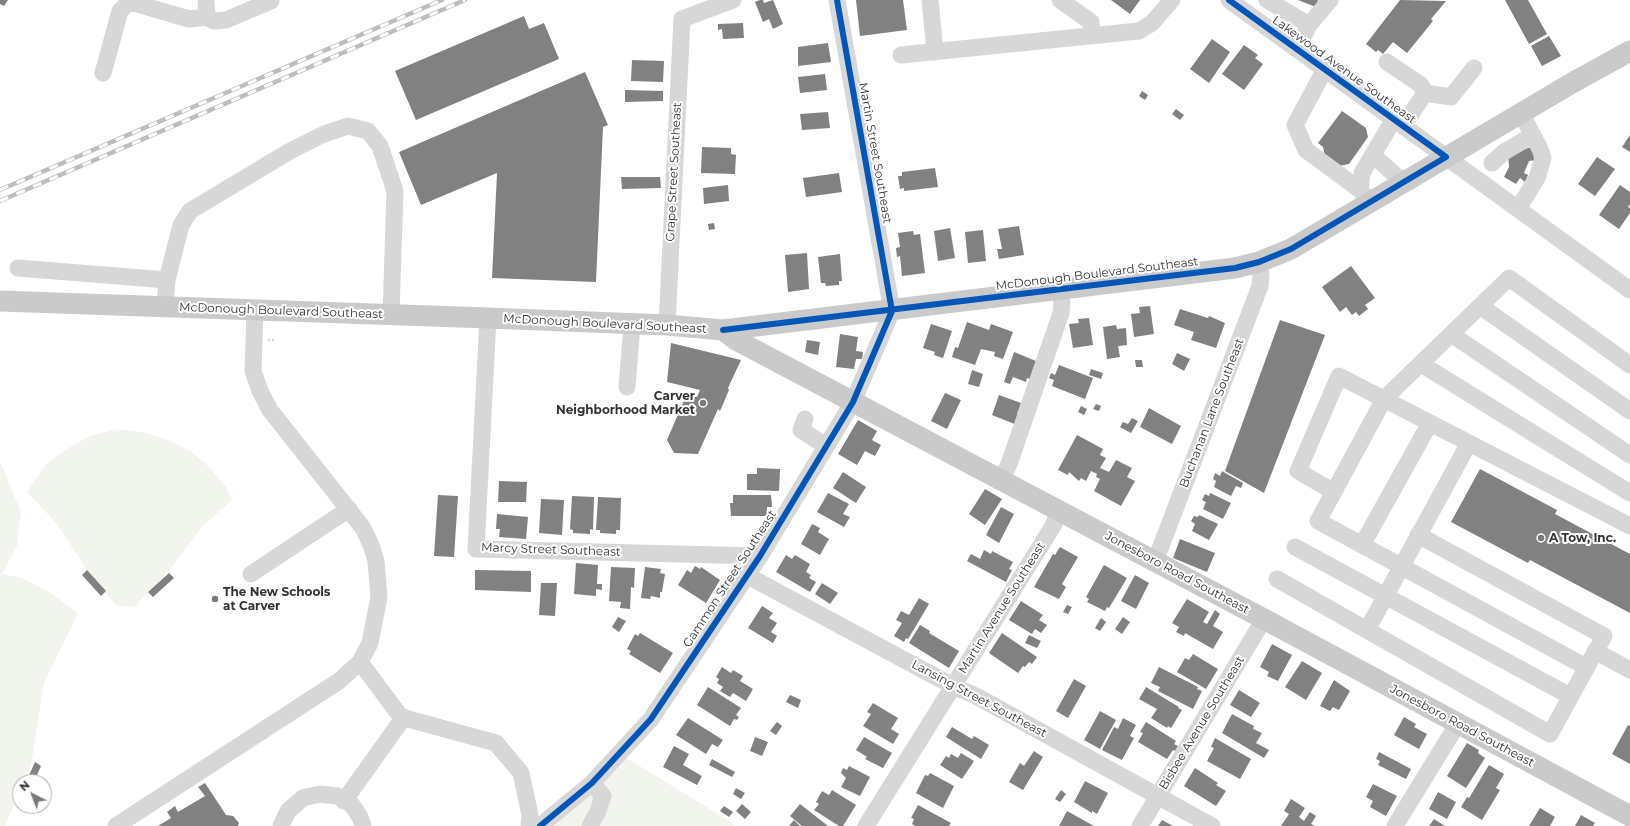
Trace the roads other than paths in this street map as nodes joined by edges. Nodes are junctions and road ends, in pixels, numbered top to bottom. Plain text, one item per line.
1 (272, 0) edge
2 (733, 0) edge
3 (837, 0) edge
4 (930, 0) edge
5 (1060, 0) edge
6 (1172, 0) edge
7 (1230, 0) edge
8 (1267, 0) edge
9 (1330, 0) edge
10 (207, 8) edge
11 (1309, 25) junction
12 (1092, 35) junction
13 (1297, 49) junction
14 (1630, 51) edge
15 (935, 52) junction
16 (901, 55) dead end
17 (1387, 62) dead end
18 (1474, 68) dead end
19 (1325, 69) junction
20 (103, 73) dead end
21 (1425, 93) junction
22 (1521, 113) junction
23 (1398, 123) junction
24 (1533, 135) junction
25 (1373, 155) junction
26 (1446, 157) junction
27 (1492, 163) dead end
28 (1403, 182) junction
29 (1365, 196) junction
30 (1518, 209) junction
31 (1259, 262) junction
32 (18, 268) dead end
33 (168, 280) junction
34 (1059, 290) junction
35 (1630, 290) edge
36 (0, 301) edge
37 (1480, 306) junction
38 (165, 307) junction
39 (255, 311) junction
40 (892, 311) junction
41 (391, 315) junction
42 (488, 318) junction
43 (632, 325) junction
44 (667, 325) junction
45 (723, 330) junction
46 (1451, 334) junction
47 (1421, 364) junction
48 (1630, 365) edge
49 (627, 387) dead end
50 (1384, 399) junction
51 (853, 402) junction
52 (1630, 411) edge
53 (805, 419) dead end
54 (1430, 423) junction
55 (1468, 443) junction
56 (826, 446) junction
57 (1630, 454) edge
58 (1001, 480) junction
59 (1334, 492) junction
60 (1630, 493) edge
61 (349, 509) junction
62 (1059, 511) junction
63 (1630, 526) edge
64 (1418, 535) junction
65 (1362, 545) junction
66 (1295, 547) dead end
67 (760, 556) junction
68 (1155, 562) junction
69 (1401, 567) junction
70 (251, 574) dead end
71 (746, 575) junction
72 (1277, 579) dead end
73 (1385, 596) junction
74 (1264, 619) junction
75 (1367, 630) junction
76 (1595, 651) junction
77 (360, 662) junction
78 (1586, 667) junction
79 (1630, 670) edge
80 (953, 686) junction
81 (1570, 696) junction
82 (404, 718) junction
83 (1458, 723) junction
84 (592, 783) junction
85 (1158, 796) junction
86 (344, 800) junction
87 (1629, 813) edge
88 (116, 826) edge
89 (281, 826) edge
90 (363, 826) edge
91 (529, 826) edge
92 (540, 826) edge
93 (590, 826) edge
94 (866, 826) edge
95 (1140, 826) edge
96 (1212, 826) edge
97 (1396, 826) edge

1 - 10 street
2 - 44 street, Grape Street Southeast
3 - 40 street, Martin Street Southeast
4 - 15 street
5 - 12 street
6 - 12 street
7 - 13 street, Lakewood Avenue Southeast
8 - 11 street
9 - 11 street
10 - 20 street
11 - 13 street
12 - 15 street
13 - 19 street, Lakewood Avenue Southeast
14 - 22 main road, McDonough Boulevard Southeast
15 - 16 street
17 - 21 street
18 - 21 street
19 - 23 street, Lakewood Avenue Southeast
19 - 29 street
21 - 23 street
22 - 24 street
22 - 26 main road, McDonough Boulevard Southeast
23 - 25 street
23 - 26 street, Lakewood Avenue Southeast
24 - 27 street
24 - 30 street
25 - 28 street
25 - 29 street
26 - 28 main road, McDonough Boulevard Southeast
26 - 30 street, Lakewood Avenue Southeast
28 - 29 main road, McDonough Boulevard Southeast
29 - 31 main road, McDonough Boulevard Southeast
30 - 35 street, Lakewood Avenue Southeast
31 - 34 main road, McDonough Boulevard Southeast
31 - 68 street, Buchanan Lane Southeast
32 - 33 street
33 - 38 street
33 - 41 street
34 - 40 main road, McDonough Boulevard Southeast
34 - 58 street
36 - 38 main road, McDonough Boulevard Southeast
37 - 46 street
37 - 48 street
37 - 52 street
38 - 39 main road, McDonough Boulevard Southeast
39 - 41 main road, McDonough Boulevard Southeast
39 - 61 street
40 - 45 main road, McDonough Boulevard Southeast
40 - 51 street, Gammon Street Southeast
41 - 42 main road, McDonough Boulevard Southeast
42 - 43 main road, McDonough Boulevard Southeast
42 - 67 street, Marcy Street Southeast
43 - 44 main road, McDonough Boulevard Southeast
43 - 49 street
44 - 45 main road, McDonough Boulevard Southeast
45 - 51 main road, Jonesboro Road Southeast
46 - 47 street
46 - 57 street
47 - 50 street
47 - 60 street
50 - 54 street
50 - 59 street
50 - 59 street
51 - 56 street, Gammon Street Southeast
51 - 58 main road, Jonesboro Road Southeast
53 - 56 street
54 - 55 street
54 - 65 street
55 - 63 street
55 - 64 street
56 - 67 street, Gammon Street Southeast
58 - 62 main road, Jonesboro Road Southeast
59 - 65 street
61 - 70 street
61 - 77 street
62 - 68 main road, Jonesboro Road Southeast
62 - 80 street, Martin Avenue Southeast
64 - 69 street
64 - 76 street
65 - 69 street
66 - 73 street
67 - 71 street, Gammon Street Southeast
68 - 74 main road, Jonesboro Road Southeast
69 - 73 street
69 - 78 street
71 - 80 street, Lansing Street Southeast
71 - 84 street, Gammon Street Southeast
72 - 75 street
73 - 75 street
73 - 81 street
74 - 83 main road, Jonesboro Road Southeast
74 - 85 street, Bisbee Avenue Southeast
75 - 81 street
76 - 78 street
76 - 79 street
77 - 82 street
77 - 88 street
78 - 81 street
80 - 85 street, Lansing Street Southeast
80 - 94 street, Martin Avenue Southeast
82 - 86 street
82 - 91 street
83 - 87 main road, Jonesboro Road Southeast
83 - 97 street
84 - 92 street, Gammon Street Southeast
84 - 93 street
85 - 95 street, Bisbee Avenue Southeast
85 - 96 street, Lansing Street Southeast
86 - 89 street
86 - 90 street

